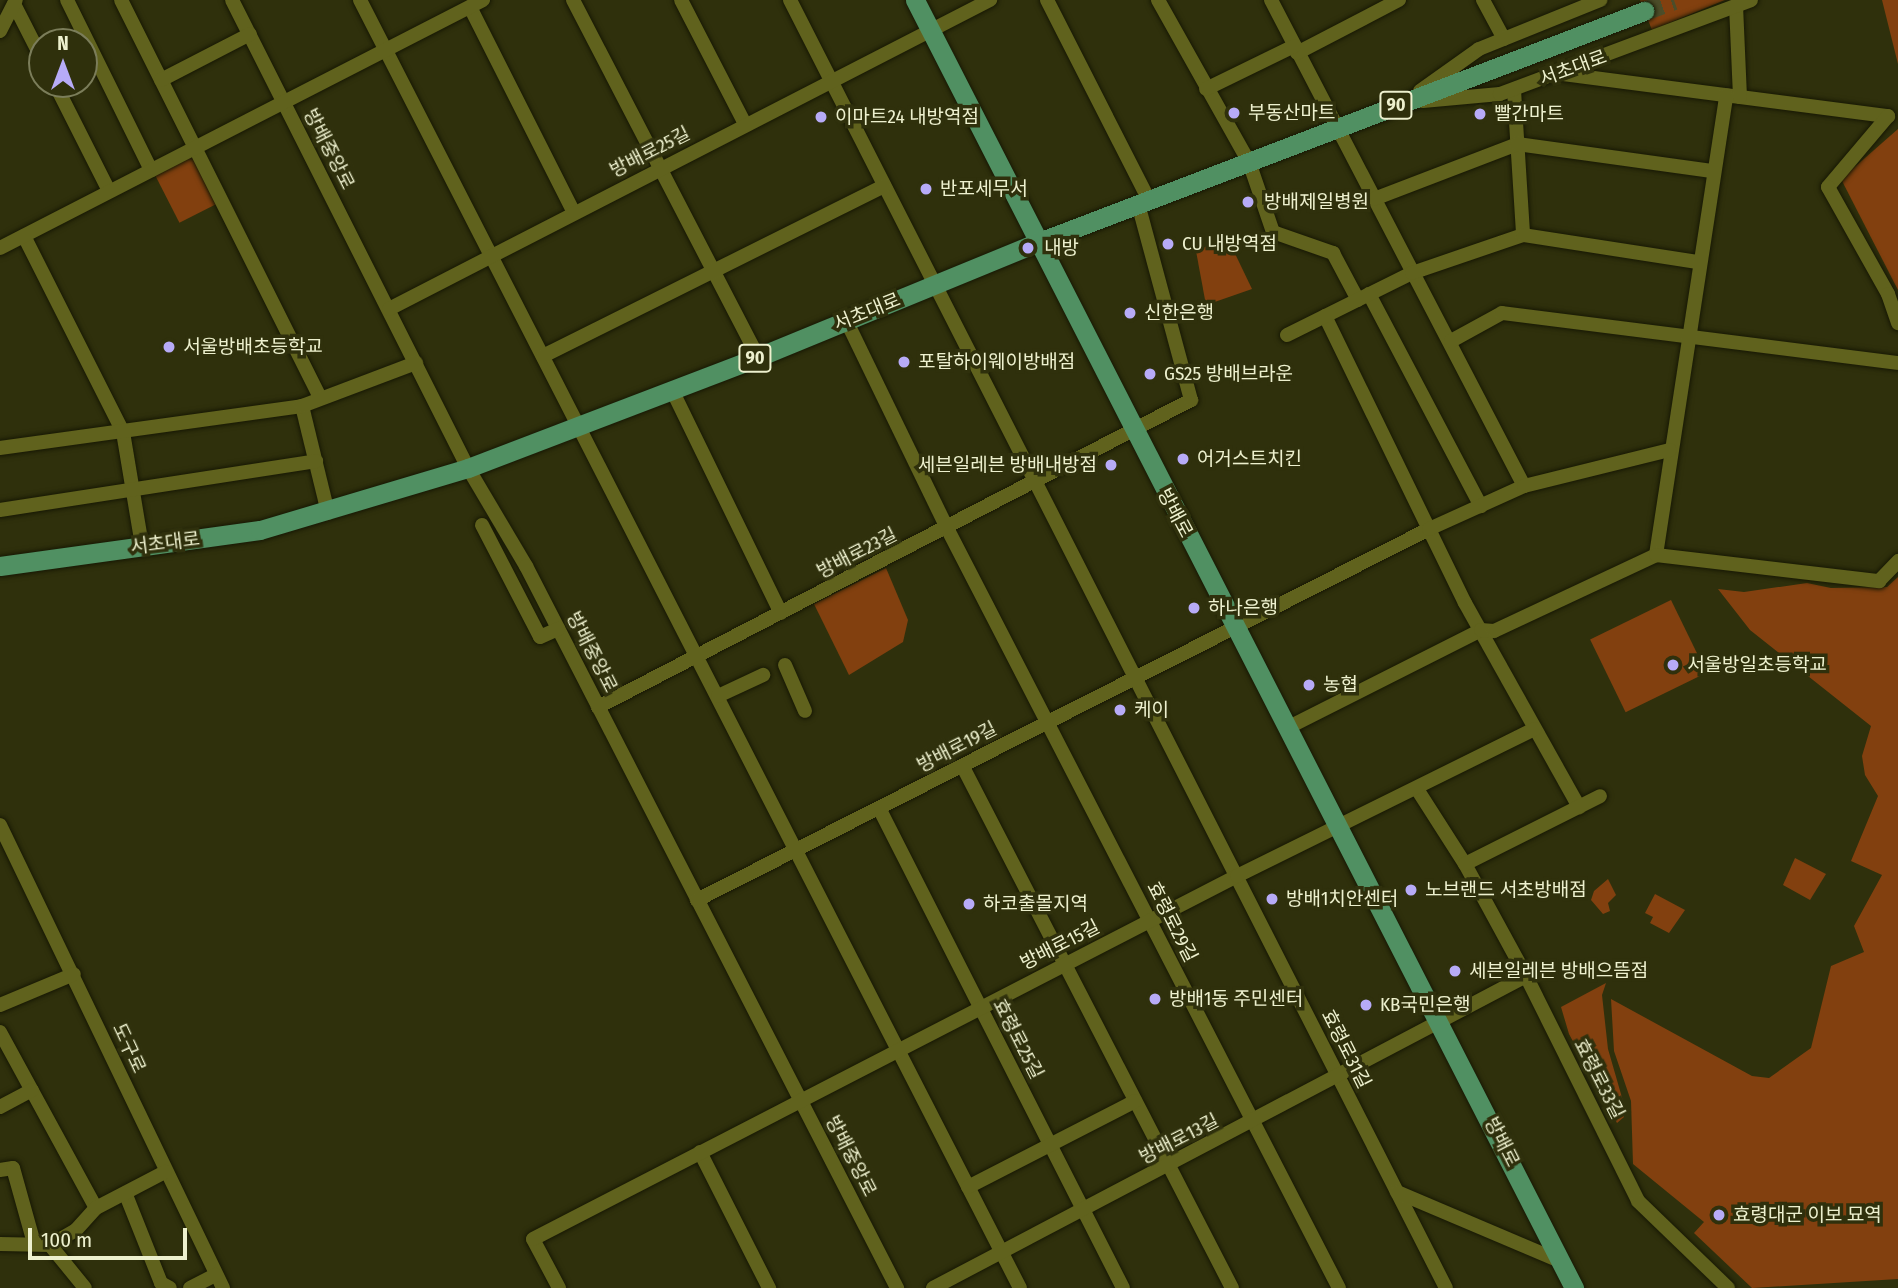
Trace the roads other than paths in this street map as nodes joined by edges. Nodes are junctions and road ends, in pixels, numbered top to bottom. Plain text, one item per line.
1 (67, 0) edge
2 (121, 0) edge
3 (232, 0) edge
4 (360, 0) edge
5 (573, 0) edge
6 (681, 0) edge
7 (790, 0) edge
8 (915, 0) edge
9 (990, 0) edge
10 (1047, 0) edge
11 (1158, 0) edge
12 (1271, 0) edge
13 (1399, 0) edge
14 (1483, 0) edge
15 (1600, 0) edge
16 (1751, 0) edge
17 (15, 2) edge
18 (476, 3) edge
19 (1740, 3) edge
20 (1644, 11) tunnel mouth
21 (28, 30) edge
22 (0, 31) edge
23 (930, 31) junction
24 (250, 34) junction
25 (1504, 39) junction
26 (386, 50) junction
27 (1295, 50) junction
28 (1560, 74) junction
29 (161, 80) junction
30 (830, 80) junction
31 (1206, 89) junction
32 (1514, 90) junction
33 (1733, 96) junction
34 (62, 98) edge
35 (284, 101) junction
36 (1404, 102) junction
37 (746, 124) junction
38 (1337, 128) junction
39 (1517, 144) junction
40 (195, 147) junction
41 (1249, 162) junction
42 (660, 169) junction
43 (151, 170) junction
44 (1712, 171) junction
45 (884, 186) junction
46 (110, 191) junction
47 (1374, 199) junction
48 (1144, 202) junction
49 (574, 213) junction
50 (1522, 235) junction
51 (24, 236) junction
52 (1039, 242) junction
53 (0, 248) edge
54 (491, 256) junction
55 (1698, 262) junction
56 (713, 271) junction
57 (1412, 273) junction
58 (935, 284) junction
59 (1364, 297) junction
60 (388, 309) junction
61 (1325, 316) junction
62 (846, 320) junction
63 (1898, 324) edge
64 (1287, 335) dead end
65 (1686, 336) junction
66 (1451, 341) junction
67 (543, 356) junction
68 (758, 357) junction
69 (416, 363) junction
70 (1898, 363) edge
71 (672, 390) junction
72 (320, 398) junction
73 (302, 405) junction
74 (579, 425) junction
75 (124, 432) junction
76 (1133, 433) junction
77 (0, 448) edge
78 (1670, 450) junction
79 (316, 461) junction
80 (468, 468) junction
81 (1037, 483) junction
82 (1524, 486) junction
83 (133, 491) junction
84 (1481, 506) junction
85 (0, 510) edge
86 (328, 513) junction
87 (482, 525) dead end
88 (947, 528) junction
89 (1429, 529) junction
90 (142, 545) junction
91 (1656, 555) junction
92 (1898, 561) edge
93 (0, 566) edge
94 (781, 613) junction
95 (1234, 627) junction
96 (558, 629) junction
97 (1481, 630) junction
98 (697, 656) junction
99 (785, 665) dead end
100 (763, 675) dead end
101 (1136, 677) junction
102 (718, 696) junction
103 (598, 707) junction
104 (805, 711) dead end
105 (1047, 722) junction
106 (1287, 728) junction
107 (1535, 729) junction
108 (963, 767) junction
109 (1417, 789) junction
110 (1600, 796) dead end
111 (1579, 807) junction
112 (879, 808) junction
113 (0, 825) edge
114 (1339, 827) junction
115 (796, 850) junction
116 (1465, 864) junction
117 (1237, 876) junction
118 (697, 900) junction
119 (1150, 921) junction
120 (1064, 965) junction
121 (74, 974) junction
122 (1526, 976) junction
123 (0, 1005) edge
124 (981, 1008) junction
125 (1442, 1023) junction
126 (0, 1032) edge
127 (898, 1050) junction
128 (1339, 1078) junction
129 (32, 1090) junction
130 (800, 1100) junction
131 (1135, 1101) junction
132 (0, 1107) edge
133 (1254, 1122) junction
134 (1050, 1143) junction
135 (700, 1152) junction
136 (1169, 1166) junction
137 (6, 1169) edge
138 (165, 1172) junction
139 (968, 1187) junction
140 (1397, 1192) junction
141 (126, 1195) junction
142 (96, 1208) junction
143 (1083, 1210) junction
144 (34, 1243) junction
145 (0, 1244) edge
146 (50, 1245) junction
147 (1002, 1252) junction
148 (1562, 1262) junction
149 (219, 1282) edge
150 (1442, 1287) edge
151 (85, 1288) edge
152 (170, 1288) edge
153 (190, 1288) edge
154 (559, 1288) edge
155 (769, 1288) edge
156 (897, 1288) edge
157 (933, 1288) edge
158 (1020, 1288) edge
159 (1123, 1288) edge
160 (1233, 1288) edge
161 (1339, 1288) edge
162 (1574, 1288) edge
163 (1728, 1288) edge

1 - 43 street
2 - 29 street
3 - 24 street, 방배중앙로
4 - 26 street
5 - 42 street
6 - 37 street
7 - 30 street, 효령로31길
8 - 23 main road, 방배로
9 - 23 street, 방배로25길
10 - 48 street
11 - 31 street
12 - 27 street
13 - 27 street
14 - 25 street
15 - 25 street, 서초대로
16 - 19 street, 서초대로
17 - 21 street
17 - 22 street
18 - 26 street
18 - 49 street
19 - 28 street, 서초대로
19 - 33 street
20 - 36 main road, 서초대로 / 90
23 - 30 street, 방배로25길
23 - 52 main road, 방배로
24 - 29 street
24 - 35 street, 방배중앙로
25 - 36 street, 서초대로
26 - 35 street
26 - 54 street
27 - 31 street
27 - 38 street
28 - 32 street, 서초대로
28 - 33 street
29 - 40 street
30 - 37 street, 방배로25길
30 - 45 street, 효령로31길
31 - 41 street
32 - 36 street, 서초대로
32 - 39 street
33 - 44 street
33 - 63 street
34 - 46 street
35 - 40 street
35 - 60 street, 방배중앙로
36 - 38 main road, 서초대로 / 90
37 - 42 street, 방배로25길
38 - 41 main road, 서초대로 / 90
38 - 47 street
39 - 44 street
39 - 47 street
39 - 50 street
40 - 43 street
40 - 72 street
41 - 48 main road, 서초대로 / 90
41 - 59 street
42 - 49 street, 방배로25길
42 - 56 street
43 - 46 street
44 - 55 street
45 - 56 street
45 - 58 street, 효령로31길
46 - 51 street
47 - 57 street
48 - 52 main road, 서초대로 / 90
48 - 76 street, 방배로23길
49 - 54 street, 방배로25길
50 - 55 street
50 - 57 street
51 - 53 street
51 - 75 street
52 - 58 main road, 서초대로 / 90
52 - 76 main road, 방배로
54 - 60 street, 방배로25길
54 - 67 street
55 - 65 street
56 - 67 street
56 - 68 street
57 - 59 street
57 - 66 street
58 - 62 main road, 서초대로 / 90
58 - 81 street, 효령로31길
59 - 61 street
59 - 84 street
60 - 69 street, 방배중앙로
61 - 64 street
61 - 89 street
62 - 68 main road, 서초대로 / 90
62 - 88 street, 효령로29길
65 - 66 street
65 - 70 street
65 - 78 street
66 - 82 street
67 - 74 street
68 - 71 main road, 서초대로 / 90
69 - 72 street
69 - 80 street, 방배중앙로
71 - 74 main road, 서초대로 / 90
71 - 94 street
72 - 73 street
73 - 75 street
73 - 79 street
74 - 80 main road, 서초대로 / 90
74 - 98 street
75 - 77 street
75 - 83 street
76 - 81 street, 방배로23길
76 - 95 main road, 방배로
78 - 82 street, 방배로19길
78 - 91 street
79 - 83 street
79 - 86 street
80 - 86 main road, 서초대로 / 90
80 - 96 street, 방배중앙로
81 - 88 street, 방배로23길
81 - 101 street, 효령로31길
82 - 84 street, 방배로19길
83 - 85 street
83 - 90 street
84 - 89 street, 방배로19길
86 - 90 main road, 서초대로 / 90
87 - 96 street
88 - 94 street, 방배로23길
88 - 105 street, 효령로29길
89 - 95 street, 방배로19길
89 - 97 street
90 - 93 main road, 서초대로 / 90
91 - 92 street
91 - 97 street
94 - 98 street, 방배로23길
95 - 101 street, 방배로19길
95 - 106 main road, 방배로
96 - 103 street, 방배중앙로
97 - 106 street
97 - 107 street
98 - 102 street
98 - 103 street, 방배로23길
99 - 104 street
100 - 102 street
101 - 105 street, 방배로19길
101 - 117 street, 효령로31길
102 - 115 street
103 - 118 street, 방배중앙로
105 - 108 street, 방배로19길
105 - 119 street, 효령로29길
106 - 114 main road, 방배로
107 - 109 street, 방배로15길
107 - 111 street
108 - 112 street, 방배로19길
108 - 120 street
109 - 114 street, 방배로15길
109 - 116 street, 효령로33길
110 - 111 street
111 - 116 street
112 - 115 street, 방배로19길
112 - 124 street, 효령로25길
113 - 121 street, 도구로
114 - 117 street, 방배로15길
114 - 125 main road, 방배로
115 - 118 street, 방배로19길
115 - 127 street
116 - 122 street, 효령로33길
117 - 119 street, 방배로15길
117 - 128 street, 효령로31길
118 - 130 street, 방배중앙로
119 - 120 street, 방배로15길
119 - 133 street, 효령로29길
120 - 124 street, 방배로15길
120 - 131 street
121 - 123 street
121 - 138 street, 도구로
122 - 125 street
122 - 163 street, 효령로33길
124 - 127 street, 방배로15길
124 - 134 street, 효령로25길
125 - 128 street, 방배로13길
125 - 148 main road, 방배로
126 - 129 street
127 - 130 street, 방배로15길
127 - 139 street
128 - 133 street, 방배로13길
128 - 140 street, 효령로31길
129 - 132 street
129 - 142 street
130 - 135 street, 방배로15길
130 - 156 street, 방배중앙로
131 - 134 street
131 - 136 street
133 - 136 street, 방배로13길
133 - 161 street, 효령로29길
134 - 139 street
134 - 143 street, 효령로25길
135 - 154 street, 방배로15길
135 - 155 street
136 - 143 street, 방배로13길
136 - 160 street
137 - 144 street
138 - 141 street
138 - 149 street, 도구로
139 - 147 street
140 - 148 street
140 - 150 street, 효령로31길
141 - 142 street
141 - 152 street
142 - 146 street
143 - 147 street, 방배로13길
143 - 159 street, 효령로25길
144 - 145 street
144 - 146 street
146 - 151 street
147 - 157 street, 방배로13길
147 - 158 street
148 - 162 main road, 방배로
149 - 153 street

